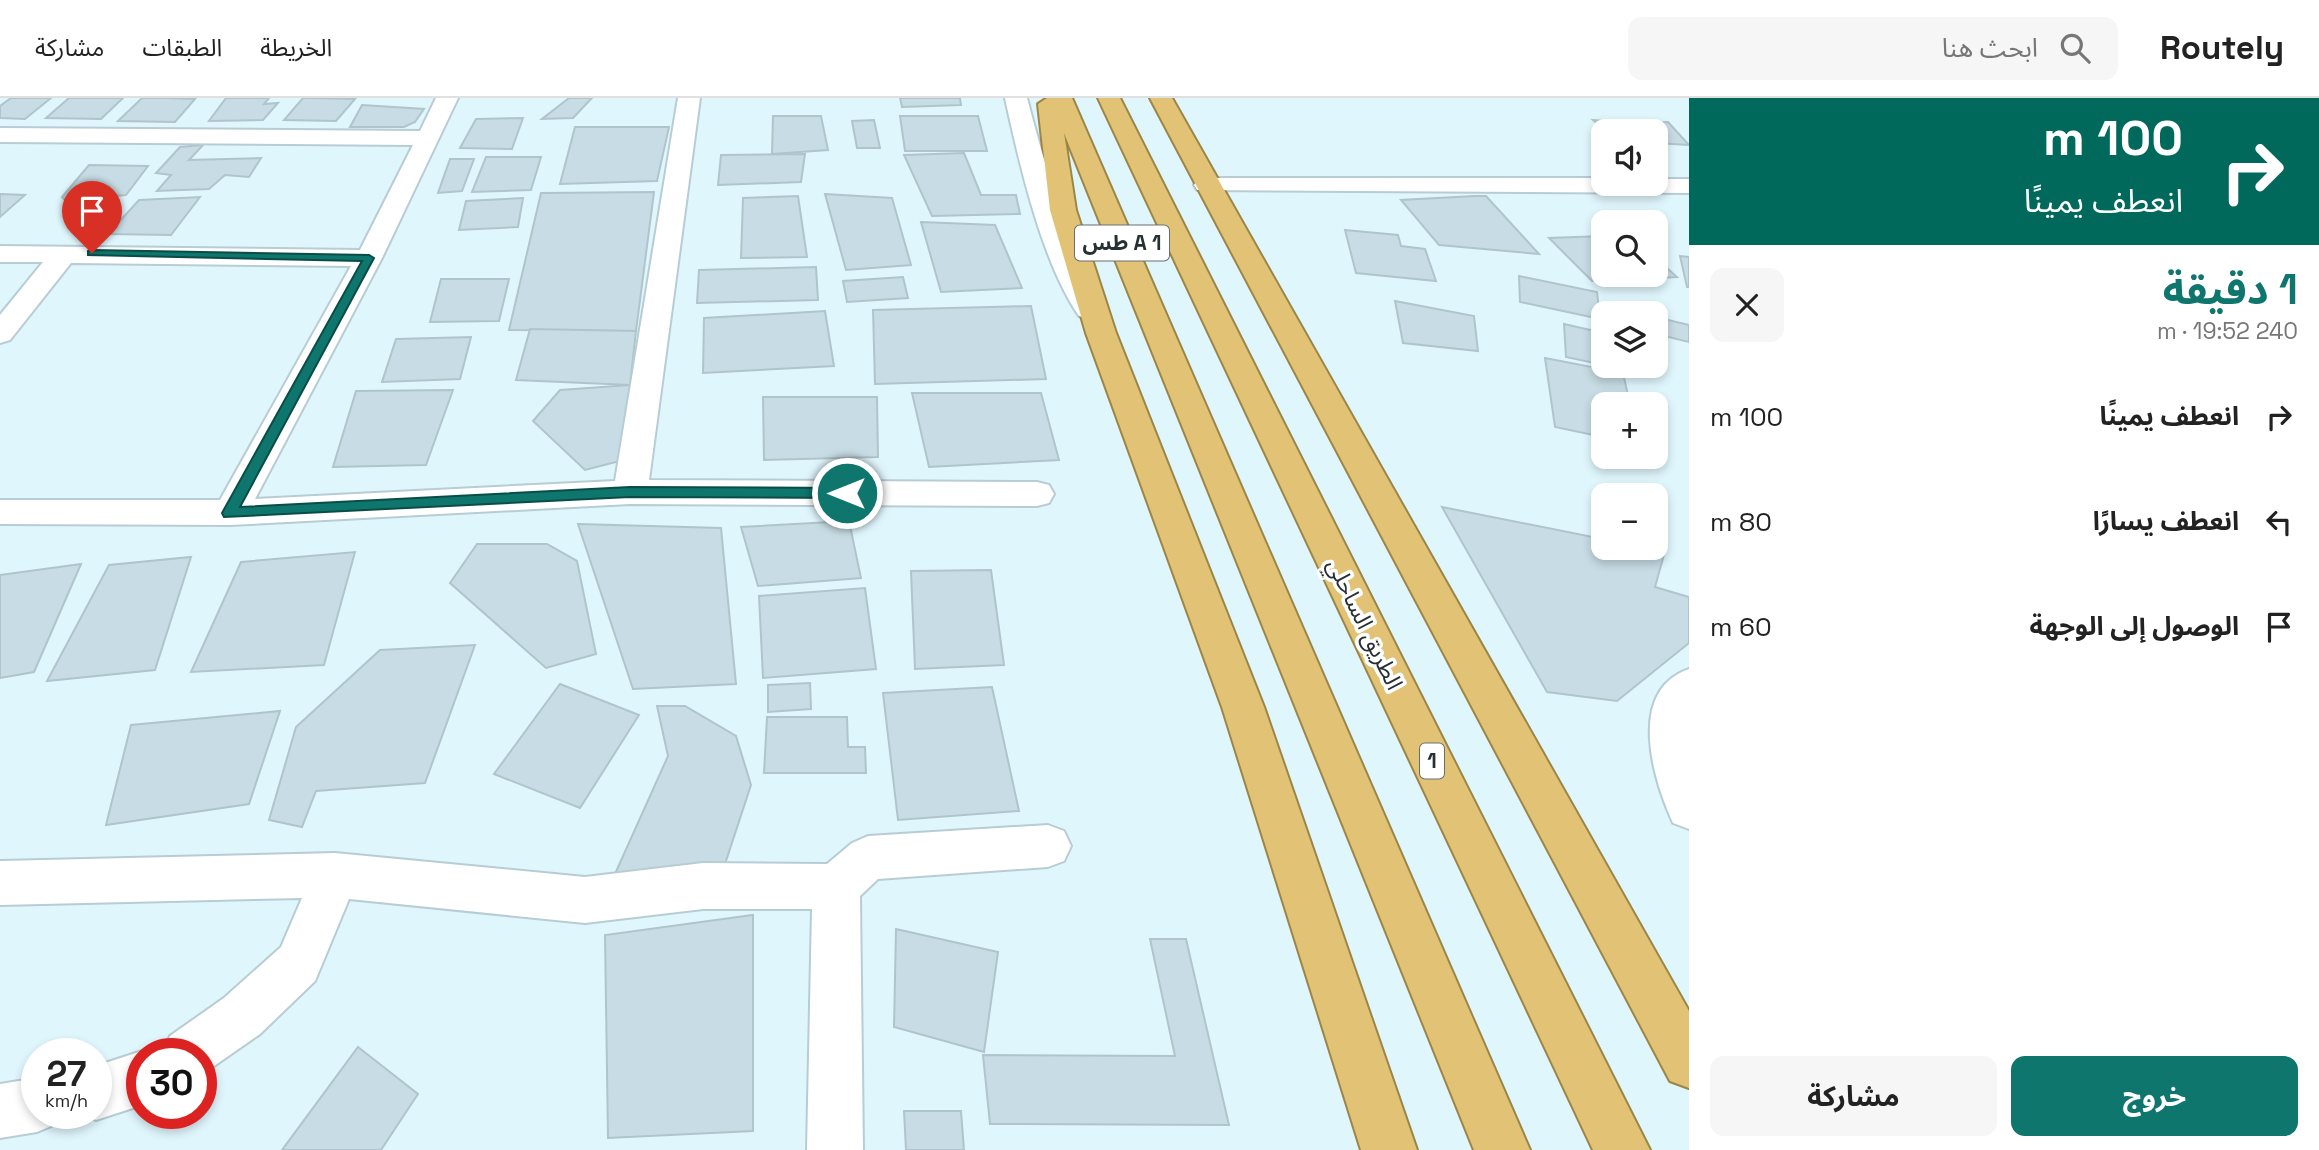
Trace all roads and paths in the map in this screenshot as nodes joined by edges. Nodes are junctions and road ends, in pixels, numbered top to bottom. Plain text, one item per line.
1 (447, 98) edge
2 (690, 98) edge
3 (1016, 98) edge
4 (1049, 98) edge
5 (1061, 98) edge
6 (1109, 98) edge
7 (1161, 98) edge
8 (0, 135) edge
9 (426, 138) junction
10 (1206, 185) junction
11 (1689, 186) edge
12 (65, 253) junction
13 (0, 254) edge
14 (369, 258) junction
15 (1101, 333) junction
16 (0, 334) edge
17 (1242, 372) joint
18 (630, 492) junction
19 (1037, 494) dead end
20 (0, 512) edge
21 (230, 513) junction
22 (1689, 686) edge
23 (1689, 808) edge
24 (1048, 846) dead end
25 (335, 875) junction
26 (0, 883) edge
27 (836, 887) junction
28 (211, 1038) edge
29 (1689, 1062) edge
30 (21, 1108) edge
31 (0, 1111) edge
32 (835, 1150) edge
33 (1389, 1150) edge
34 (1502, 1150) edge
35 (1622, 1150) edge

1 - 9 street
2 - 18 street
3 - 15 street
4 - 15 highway
5 - 34 highway, طس A 1
6 - 17 highway, الطريق الساحلي / طس A 1
7 - 10 highway
8 - 9 street
9 - 14 street
10 - 11 street
10 - 29 highway
12 - 13 street
12 - 14 street
12 - 16 street
14 - 21 street
15 - 33 highway
17 - 35 highway, الطريق الساحلي / 1
18 - 19 street
18 - 21 street
20 - 21 street
22 - 23 street
24 - 27 street
25 - 26 street
25 - 27 street
25 - 28 street
27 - 32 street
30 - 31 street

